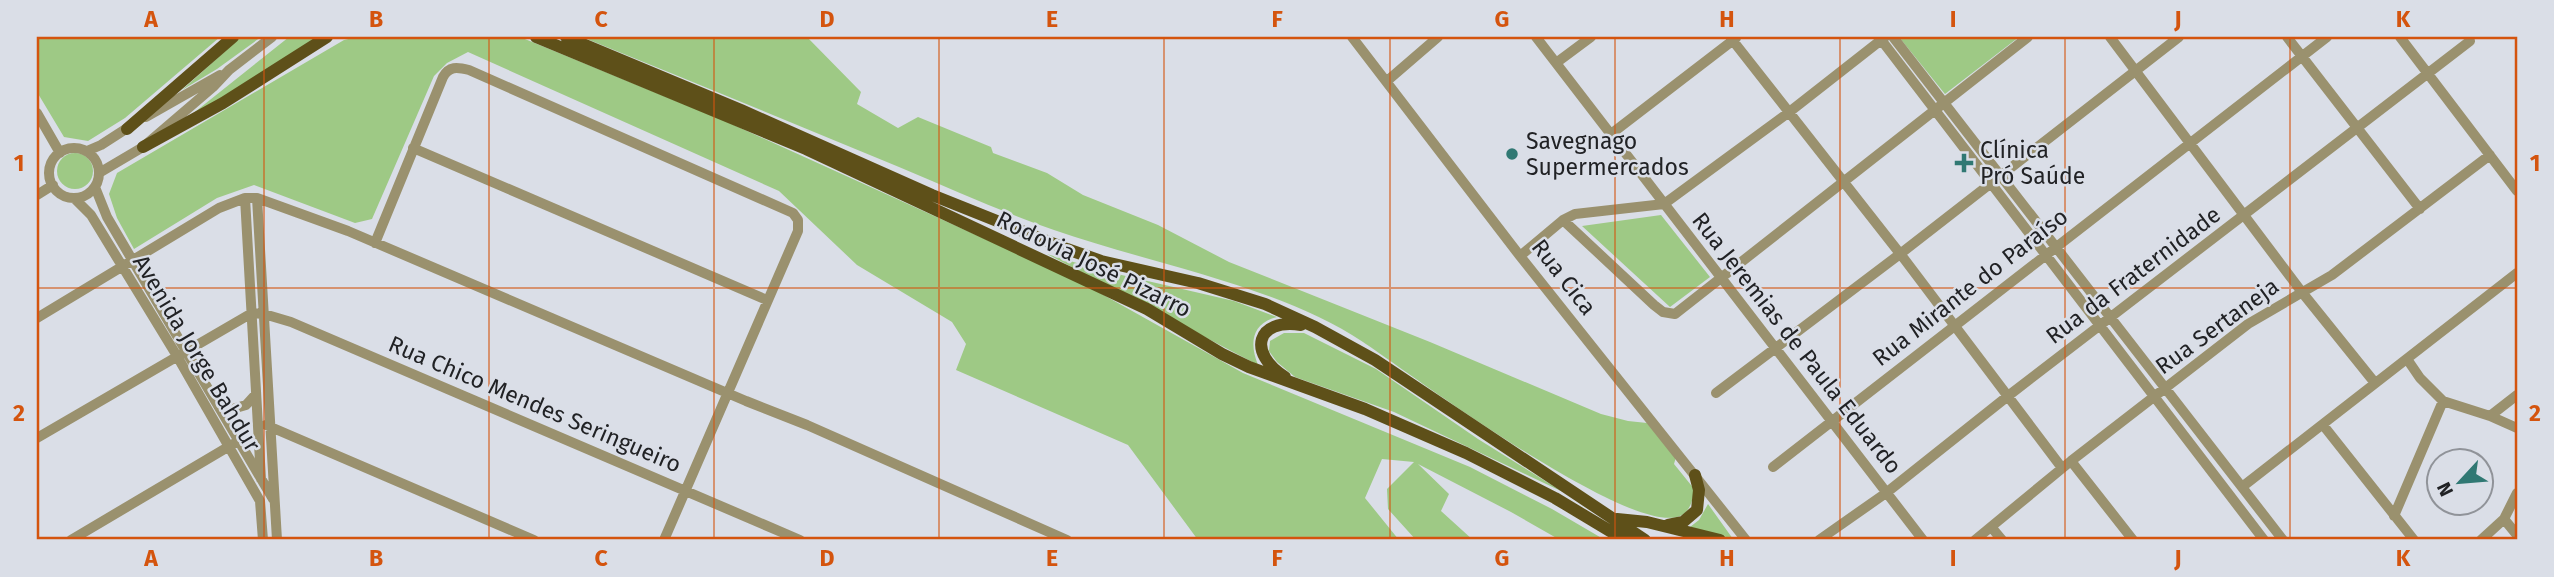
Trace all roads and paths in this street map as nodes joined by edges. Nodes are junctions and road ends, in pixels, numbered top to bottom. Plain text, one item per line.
1 (233, 37) edge
2 (272, 37) edge
3 (327, 37) edge
4 (536, 37) edge
5 (566, 37) edge
6 (1352, 37) edge
7 (1438, 37) edge
8 (1536, 37) edge
9 (1591, 37) edge
10 (1893, 37) edge
11 (2028, 37) edge
12 (2110, 37) edge
13 (2179, 37) edge
14 (2287, 37) edge
15 (2326, 37) edge
16 (2400, 37) edge
17 (1734, 38) edge
18 (1882, 38) edge
19 (2470, 41) dead end
20 (2302, 56) junction
21 (1556, 63) junction
22 (229, 70) junction
23 (2136, 70) junction
24 (2428, 73) junction
25 (1387, 81) junction
26 (1940, 106) junction
27 (37, 113) edge
28 (1788, 113) junction
29 (2357, 127) junction
30 (127, 129) junction
31 (1611, 134) junction
32 (2190, 141) junction
33 (143, 147) junction
34 (413, 148) junction
35 (87, 151) junction
36 (60, 153) junction
37 (2490, 155) junction
38 (99, 173) junction
39 (2001, 174) junction
40 (1843, 182) junction
41 (1991, 183) junction
42 (53, 185) junction
43 (95, 187) junction
44 (2517, 191) edge
45 (37, 195) edge
46 (74, 198) junction
47 (251, 198) junction
48 (1664, 204) junction
49 (2420, 209) junction
50 (2245, 215) junction
51 (1563, 220) junction
52 (375, 243) junction
53 (2056, 246) junction
54 (1900, 254) junction
55 (2046, 254) junction
56 (1520, 256) junction
57 (126, 263) junction
58 (2517, 273) edge
59 (1721, 278) junction
60 (2301, 291) junction
61 (767, 300) junction
62 (251, 313) junction
63 (264, 314) junction
64 (2110, 317) junction
65 (37, 318) edge
66 (1955, 326) junction
67 (2099, 326) junction
68 (1315, 327) junction
69 (1776, 348) junction
70 (181, 354) junction
71 (2407, 359) junction
72 (2375, 383) junction
73 (1302, 388) junction
74 (2166, 388) junction
75 (728, 392) junction
76 (1716, 393) dead end
77 (256, 394) junction
78 (2517, 395) edge
79 (2008, 396) junction
80 (2155, 397) junction
81 (2443, 401) junction
82 (222, 412) junction
83 (2490, 416) junction
84 (1831, 421) junction
85 (258, 423) junction
86 (2323, 425) junction
87 (271, 427) junction
88 (2517, 428) edge
89 (37, 438) edge
90 (234, 444) junction
91 (2071, 461) junction
92 (1773, 467) dead end
93 (2062, 468) junction
94 (1695, 475) junction
95 (261, 481) junction
96 (2242, 487) junction
97 (685, 492) junction
98 (1886, 493) junction
99 (2517, 493) edge
100 (273, 499) junction
101 (260, 502) junction
102 (1583, 514) junction
103 (2395, 516) junction
104 (1614, 519) junction
105 (2504, 519) junction
106 (1662, 526) junction
107 (1992, 528) junction
108 (2517, 535) edge
109 (71, 540) edge
110 (263, 540) edge
111 (277, 540) edge
112 (534, 540) edge
113 (664, 540) edge
114 (800, 540) edge
115 (1067, 540) edge
116 (1620, 540) edge
117 (1625, 540) edge
118 (1645, 540) edge
119 (1720, 540) edge
120 (1746, 540) edge
121 (1819, 540) edge
122 (1923, 540) edge
123 (1975, 540) edge
124 (2001, 540) edge
125 (2133, 540) edge
126 (2264, 540) edge
127 (2283, 540) edge
128 (2414, 540) edge
129 (2481, 540) edge

1 - 30 main road
2 - 22 street
3 - 33 main road
4 - 73 main road, Rodovia José Pizarro
5 - 68 main road, Rodovia José Pizarro
6 - 25 street, Rua Cica
7 - 25 street
8 - 21 street, Rua Jeremias de Paula Eduardo
9 - 21 street
10 - 26 street
11 - 26 street
12 - 23 street
13 - 23 street
14 - 20 street
15 - 20 street, Rua Mirante do Paraíso
16 - 24 street
17 - 28 street
17 - 31 street
18 - 26 street
18 - 28 street
19 - 24 street, Rua da Fraternidade
20 - 29 street
20 - 32 street, Rua Mirante do Paraíso
21 - 31 street, Rua Jeremias de Paula Eduardo
22 - 30 street
22 - 33 street
23 - 32 street
23 - 39 street
24 - 29 street, Rua da Fraternidade
24 - 37 street
25 - 56 street, Rua Cica
26 - 39 street
26 - 40 street
26 - 41 street
27 - 36 street
28 - 40 street
28 - 48 street
29 - 49 street
29 - 50 street, Rua da Fraternidade
30 - 35 street
31 - 48 street, Rua Jeremias de Paula Eduardo
32 - 50 street
32 - 53 street, Rua Mirante do Paraíso
33 - 38 street
34 - 52 street
34 - 61 street
34 - 61 street
35 - 36 street
35 - 38 street
36 - 42 street
37 - 44 street
37 - 49 street, Rua Sertaneja
38 - 43 street
39 - 41 street
39 - 53 street
40 - 54 street
40 - 59 street
41 - 54 street
41 - 55 street
42 - 45 street
42 - 46 street
43 - 46 street
43 - 57 street, Avenida Jorge Bahdur
46 - 57 street, Avenida Jorge Bahdur
47 - 52 street
47 - 57 street
47 - 62 street
47 - 63 street
48 - 51 street
48 - 59 street, Rua Jeremias de Paula Eduardo
49 - 60 street, Rua Sertaneja
50 - 60 street
50 - 64 street, Rua da Fraternidade
51 - 56 street
51 - 59 street
52 - 75 street
53 - 55 street, Rua Mirante do Paraíso
53 - 64 street
54 - 66 street
54 - 69 street
55 - 66 street, Rua Mirante do Paraíso
55 - 67 street
56 - 94 street, Rua Cica
57 - 65 street
57 - 70 street, Avenida Jorge Bahdur
58 - 71 street
59 - 69 street, Rua Jeremias de Paula Eduardo
60 - 72 street
60 - 74 street, Rua Sertaneja
61 - 75 street
62 - 63 street, Rua Chico Mendes Seringueiro
62 - 70 street
62 - 77 street
63 - 87 street
63 - 97 street, Rua Chico Mendes Seringueiro
64 - 67 street, Rua da Fraternidade
64 - 74 street
66 - 79 street
66 - 84 street, Rua Mirante do Paraíso
67 - 79 street, Rua da Fraternidade
67 - 80 street
68 - 73 main road
68 - 104 main road, Rodovia José Pizarro
69 - 76 street
69 - 84 street, Rua Jeremias de Paula Eduardo
70 - 82 street, Avenida Jorge Bahdur
70 - 89 street
70 - 90 street, Avenida Jorge Bahdur
71 - 72 street
71 - 81 street
72 - 86 street
73 - 102 main road, Rodovia José Pizarro
74 - 80 street, Rua Sertaneja
74 - 96 street
75 - 97 street
75 - 115 street
77 - 82 street
77 - 85 street
78 - 83 street
79 - 93 street
79 - 98 street, Rua da Fraternidade
80 - 91 street, Rua Sertaneja
80 - 126 street
81 - 83 street
81 - 103 street
82 - 90 street, Avenida Jorge Bahdur
83 - 88 street
84 - 92 street, Rua Mirante do Paraíso
84 - 98 street, Rua Jeremias de Paula Eduardo
85 - 87 street
85 - 95 street
86 - 96 street
86 - 103 street
87 - 100 street
87 - 112 street
90 - 95 street, Avenida Jorge Bahdur
90 - 101 street, Avenida Jorge Bahdur
90 - 109 street
91 - 93 street, Rua Sertaneja
91 - 125 street
93 - 107 street, Rua Sertaneja
94 - 106 main road
94 - 120 street, Rua Cica
95 - 100 street, Avenida Jorge Bahdur
95 - 101 street
96 - 127 street
97 - 113 street
97 - 114 street, Rua Chico Mendes Seringueiro
98 - 121 street, Rua da Fraternidade
98 - 122 street, Rua Jeremias de Paula Eduardo
99 - 105 street
100 - 111 street
101 - 110 street, Avenida Jorge Bahdur
102 - 116 main road
102 - 117 main road, Rodovia José Pizarro
103 - 128 street
104 - 106 main road
104 - 118 main road, Rodovia José Pizarro
105 - 108 street
105 - 129 street
106 - 119 main road
107 - 123 street, Rua Sertaneja
107 - 124 street

